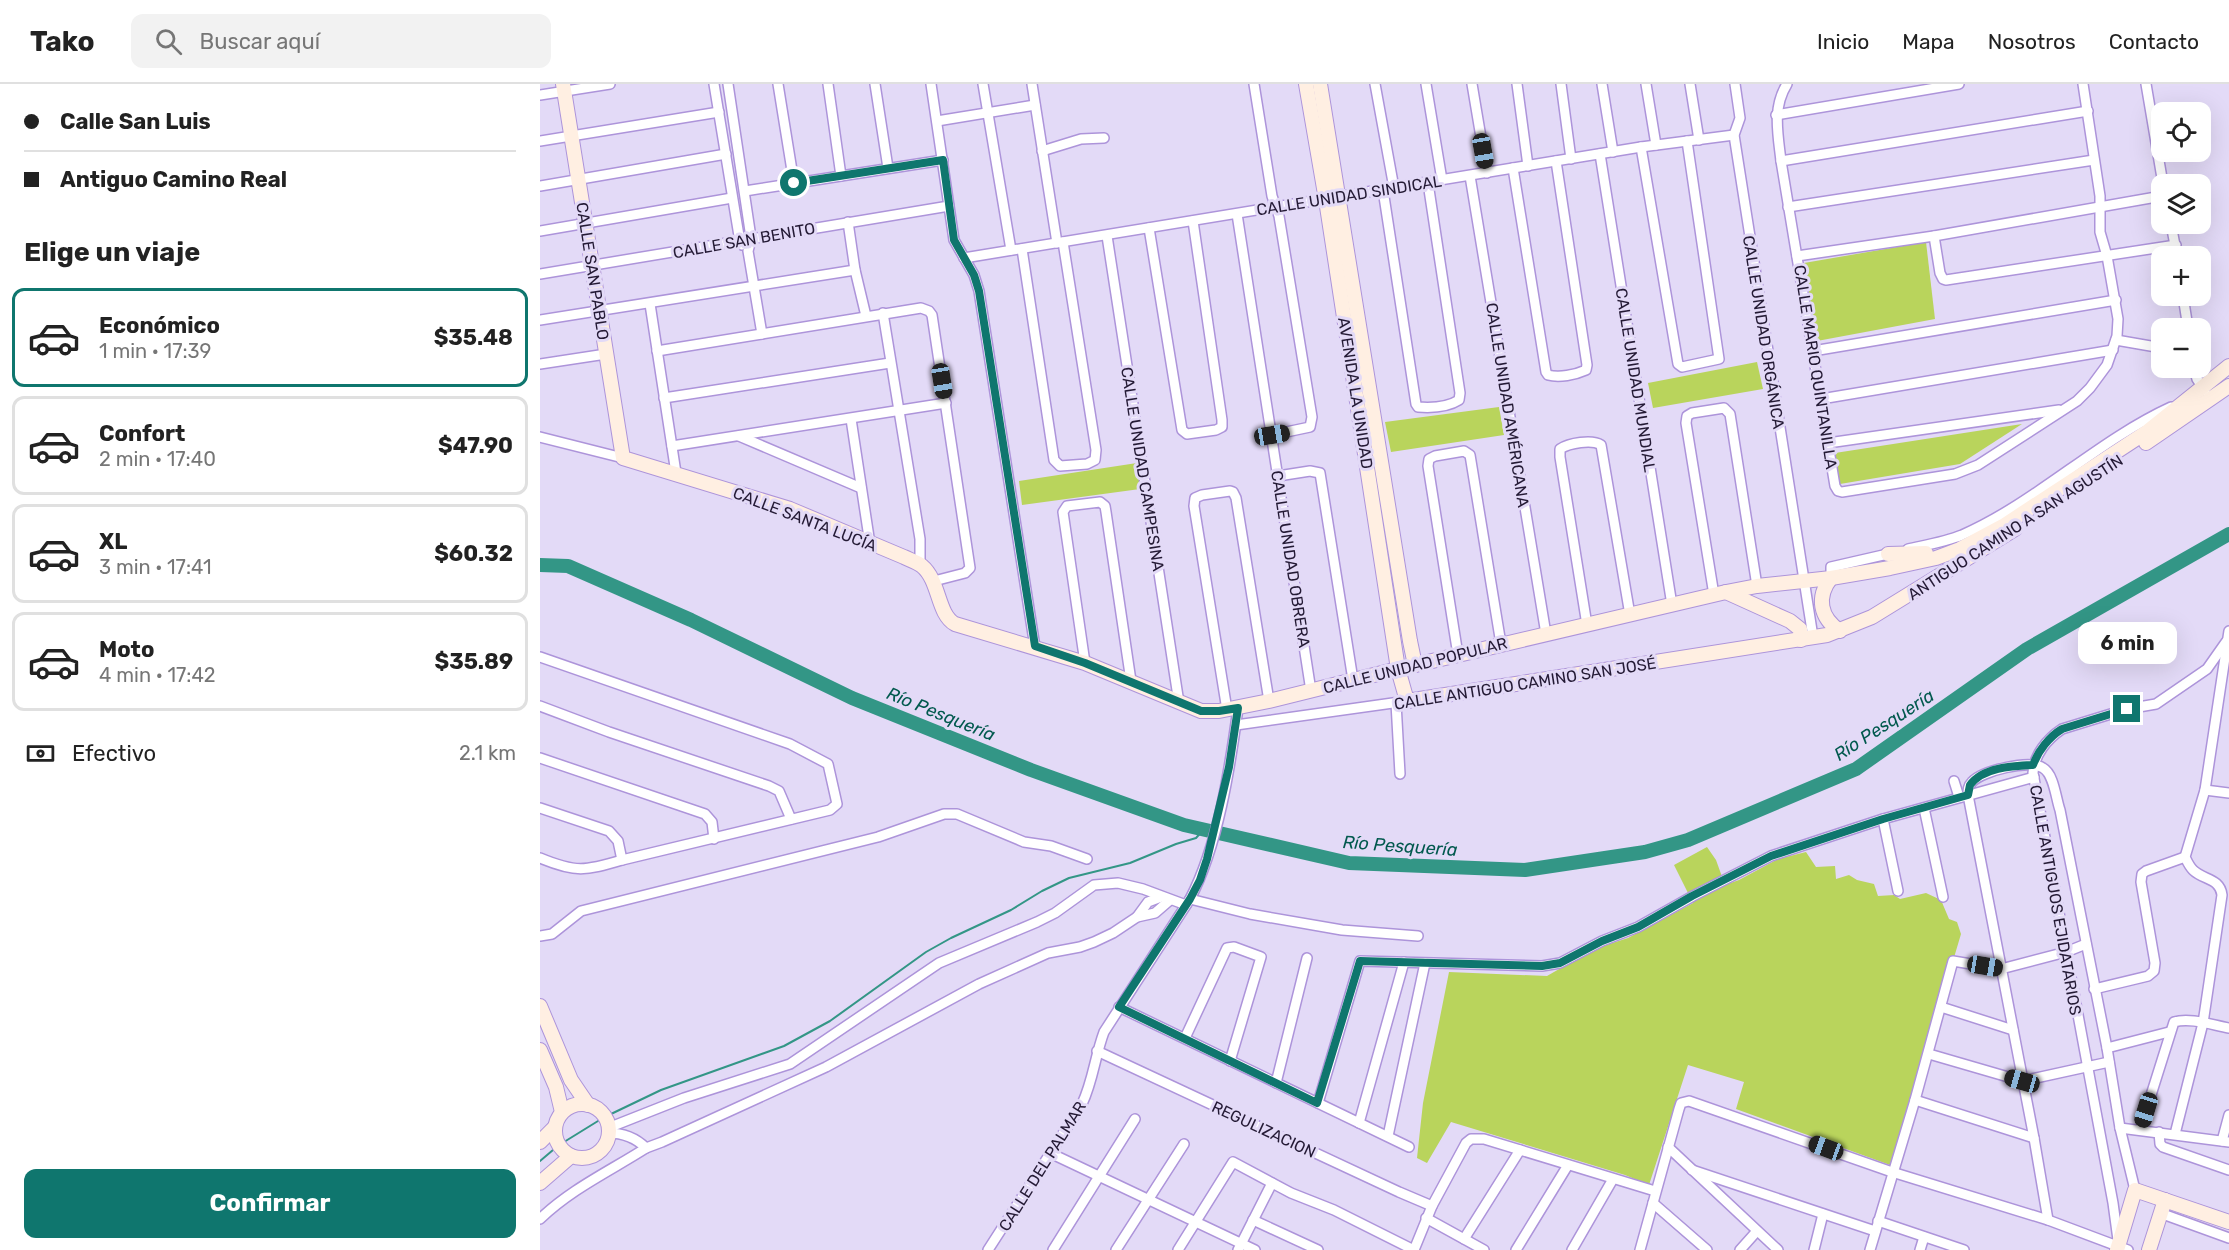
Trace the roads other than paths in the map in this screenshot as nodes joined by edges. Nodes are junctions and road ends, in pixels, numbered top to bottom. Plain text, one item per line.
1 (610, 84) edge
2 (714, 84) edge
3 (728, 84) edge
4 (778, 84) edge
5 (828, 84) edge
6 (875, 84) edge
7 (931, 84) edge
8 (983, 84) edge
9 (1032, 84) edge
10 (1254, 84) edge
11 (1306, 84) edge
12 (1320, 84) edge
13 (1375, 84) edge
14 (1426, 84) edge
15 (1472, 84) edge
16 (1517, 84) edge
17 (1561, 84) edge
18 (1602, 84) edge
19 (1646, 84) edge
20 (1690, 84) edge
21 (1735, 84) edge
22 (1787, 84) edge
23 (1959, 84) edge
24 (2083, 84) edge
25 (2146, 84) edge
26 (564, 88) edge
27 (540, 95) edge
28 (1035, 105) junction
29 (2088, 111) junction
30 (719, 112) junction
31 (987, 113) junction
32 (1776, 115) junction
33 (937, 121) junction
34 (1734, 135) junction
35 (571, 136) junction
36 (1104, 138) dead end
37 (1699, 140) junction
38 (540, 141) edge
39 (1687, 141) junction
40 (1656, 145) junction
41 (1641, 147) junction
42 (1042, 151) junction
43 (1613, 152) junction
44 (726, 154) junction
45 (1600, 154) junction
46 (1571, 159) junction
47 (943, 160) junction
48 (2094, 160) junction
49 (1556, 161) junction
50 (1781, 161) junction
51 (1528, 166) junction
52 (888, 168) junction
53 (1513, 168) junction
54 (1487, 173) junction
55 (2161, 174) edge
56 (841, 176) junction
57 (1470, 176) junction
58 (578, 180) junction
59 (1442, 180) junction
60 (794, 183) junction
61 (1428, 183) junction
62 (540, 186) edge
63 (1394, 188) junction
64 (1383, 190) junction
65 (745, 191) junction
66 (732, 198) junction
67 (1332, 198) junction
68 (2151, 198) edge
69 (949, 206) junction
70 (2100, 206) junction
71 (1276, 207) junction
72 (1788, 207) junction
73 (1237, 214) junction
74 (1193, 221) junction
75 (848, 222) junction
76 (586, 223) junction
77 (1149, 228) junction
78 (540, 231) edge
79 (2173, 234) edge
80 (1107, 236) junction
81 (1934, 236) junction
82 (751, 240) junction
83 (740, 242) junction
84 (1060, 242) junction
85 (2176, 245) joint
86 (1022, 249) junction
87 (1011, 250) junction
88 (748, 251) junction
89 (1797, 256) junction
90 (2107, 256) junction
91 (964, 258) junction
92 (591, 265) junction
93 (855, 270) junction
94 (540, 274) edge
95 (754, 286) junction
96 (2116, 300) junction
97 (650, 304) junction
98 (599, 311) junction
99 (883, 313) junction
100 (866, 316) junction
101 (540, 320) edge
102 (762, 334) junction
103 (2115, 345) junction
104 (2151, 347) edge
105 (657, 351) junction
106 (1814, 351) junction
107 (606, 354) junction
108 (890, 363) junction
109 (540, 364) edge
110 (2229, 366) edge
111 (2197, 378) edge
112 (2229, 386) edge
113 (2203, 387) junction
114 (664, 398) junction
115 (1821, 399) junction
116 (2210, 401) junction
117 (946, 403) junction
118 (2177, 407) junction
119 (2061, 410) junction
120 (898, 411) junction
121 (851, 419) junction
122 (1272, 435) junction
123 (739, 436) junction
124 (540, 437) edge
125 (1828, 443) junction
126 (672, 446) junction
127 (623, 458) junction
128 (2085, 459) junction
129 (676, 473) junction
130 (1278, 476) junction
131 (2079, 476) junction
132 (861, 488) junction
133 (1972, 543) junction
134 (870, 544) junction
135 (1888, 554) junction
136 (920, 564) junction
137 (1831, 578) junction
138 (1803, 580) junction
139 (934, 581) junction
140 (1757, 586) junction
141 (1720, 594) junction
142 (1672, 605) junction
143 (1630, 615) junction
144 (1587, 625) junction
145 (1840, 631) junction
146 (1546, 634) junction
147 (2228, 636) edge
148 (1807, 639) junction
149 (1501, 645) junction
150 (1035, 646) junction
151 (1458, 655) junction
152 (540, 657) edge
153 (1085, 663) junction
154 (1415, 665) junction
155 (1398, 669) junction
156 (2207, 669) junction
157 (2222, 674) junction
158 (1353, 680) junction
159 (1131, 681) junction
160 (1311, 691) junction
161 (1290, 696) junction
162 (1269, 701) junction
163 (1401, 702) junction
164 (1179, 703) junction
165 (540, 706) edge
166 (1233, 709) junction
167 (1293, 717) junction
168 (1236, 725) junction
169 (540, 758) edge
170 (2033, 765) junction
171 (1400, 774) dead end
172 (2034, 777) junction
173 (1954, 781) dead end
174 (2205, 790) junction
175 (2229, 793) edge
176 (1964, 796) junction
177 (540, 808) edge
178 (1924, 808) junction
179 (791, 819) junction
180 (1883, 819) junction
181 (714, 838) junction
182 (2185, 857) junction
183 (540, 858) edge
184 (1087, 859) dead end
185 (622, 860) junction
186 (1898, 891) dead end
187 (1942, 897) dead end
188 (1166, 898) junction
189 (1188, 902) junction
190 (540, 936) edge
191 (1418, 936) dead end
192 (2086, 944) junction
193 (2066, 952) junction
194 (1307, 958) dead end
195 (1404, 962) junction
196 (1425, 963) junction
197 (2001, 969) junction
198 (2094, 989) junction
199 (540, 1006) edge
200 (1119, 1007) junction
201 (1941, 1007) junction
202 (2203, 1023) junction
203 (2229, 1028) edge
204 (2013, 1030) junction
205 (2169, 1032) junction
206 (1185, 1038) junction
207 (2107, 1048) junction
208 (540, 1050) edge
209 (1097, 1051) junction
210 (1929, 1054) junction
211 (1230, 1061) junction
212 (2109, 1062) junction
213 (2087, 1067) junction
214 (2022, 1081) junction
215 (1275, 1083) junction
216 (1915, 1100) junction
217 (1317, 1103) junction
218 (588, 1105) junction
219 (562, 1112) junction
220 (2229, 1115) edge
221 (1135, 1119) dead end
222 (1359, 1123) junction
223 (555, 1127) junction
224 (2120, 1128) junction
225 (2140, 1130) junction
226 (608, 1131) junction
227 (2159, 1132) junction
228 (2175, 1134) junction
229 (1388, 1136) junction
230 (2034, 1138) junction
231 (2226, 1141) edge
232 (540, 1142) edge
233 (1184, 1144) dead end
234 (1409, 1147) dead end
235 (1668, 1147) junction
236 (646, 1148) junction
237 (1520, 1150) junction
238 (1050, 1153) junction
239 (571, 1156) junction
240 (1568, 1165) junction
241 (1692, 1170) junction
242 (2229, 1170) edge
243 (1892, 1172) junction
244 (1099, 1176) junction
245 (1613, 1179) junction
246 (540, 1183) edge
247 (1272, 1184) junction
248 (2135, 1190) junction
249 (1656, 1191) junction
250 (1149, 1199) junction
251 (1653, 1203) junction
252 (1432, 1206) junction
253 (2162, 1207) junction
254 (1823, 1214) junction
255 (1426, 1218) junction
256 (540, 1219) edge
257 (1253, 1220) junction
258 (2048, 1220) junction
259 (1196, 1221) junction
260 (2229, 1222) edge
261 (1876, 1226) junction
262 (1757, 1231) junction
263 (1924, 1237) junction
264 (2229, 1238) edge
265 (1464, 1239) junction
266 (1393, 1245) edge
267 (1239, 1247) edge
268 (2121, 1249) edge
269 (988, 1250) edge
270 (1053, 1250) edge
271 (1116, 1250) edge
272 (1178, 1250) edge
273 (1255, 1250) edge
274 (1318, 1250) edge
275 (1414, 1250) edge
276 (1484, 1250) edge
277 (1516, 1250) edge
278 (1572, 1250) edge
279 (1640, 1250) edge
280 (1707, 1250) edge
281 (1740, 1250) edge
282 (1778, 1250) edge
283 (1814, 1250) edge
284 (1869, 1250) edge
285 (1920, 1250) edge
286 (1964, 1250) edge
287 (2149, 1250) edge

1 - 26 street
2 - 30 street
3 - 65 street
4 - 60 street
5 - 56 street
6 - 52 street
7 - 33 street
8 - 31 street
9 - 28 street
10 - 71 street
11 - 67 street, AVENIDA LA UNIDAD
12 - 67 street, AVENIDA LA UNIDAD
13 - 63 street
14 - 59 street
15 - 54 street
16 - 51 street
17 - 46 street
18 - 43 street
19 - 40 street
20 - 37 street
21 - 34 street, CALLE UNIDAD ORGÁNICA
22 - 32 street, CALLE MARIO QUINTANILLA
23 - 32 street
24 - 29 street, CALLE MARIO QUINTANILLA
25 - 55 street
26 - 27 street
26 - 35 street, CALLE SAN PABLO
28 - 31 street
28 - 42 street
29 - 48 street, CALLE MARIO QUINTANILLA
29 - 50 street
30 - 35 street
30 - 44 street
31 - 33 street
31 - 87 street
32 - 50 street, CALLE MARIO QUINTANILLA
33 - 47 street
34 - 37 street, CALLE UNIDAD SINDICAL
34 - 138 street, CALLE UNIDAD ORGÁNICA
35 - 38 street
35 - 58 street, CALLE SAN PABLO
36 - 42 street
37 - 39 street, CALLE UNIDAD SINDICAL
39 - 40 street, CALLE UNIDAD SINDICAL
39 - 41 street
40 - 41 street, CALLE UNIDAD SINDICAL
41 - 43 street, CALLE UNIDAD SINDICAL
42 - 84 street
43 - 45 street, CALLE UNIDAD SINDICAL
44 - 58 street
44 - 66 street
45 - 46 street, CALLE UNIDAD SINDICAL
45 - 142 street, CALLE UNIDAD MUNDIAL
46 - 49 street, CALLE UNIDAD SINDICAL
47 - 52 street
47 - 69 street
48 - 70 street, CALLE MARIO QUINTANILLA
48 - 72 street
49 - 51 street, CALLE UNIDAD SINDICAL
49 - 53 street
50 - 72 street, CALLE MARIO QUINTANILLA
51 - 53 street, CALLE UNIDAD SINDICAL
52 - 56 street
53 - 54 street, CALLE UNIDAD SINDICAL
54 - 57 street, CALLE UNIDAD SINDICAL
56 - 60 street
57 - 59 street, CALLE UNIDAD SINDICAL
57 - 146 street, CALLE UNIDAD AMÉRICANA
58 - 62 street
58 - 76 street, CALLE SAN PABLO
59 - 61 street, CALLE UNIDAD SINDICAL
60 - 65 street
61 - 63 street, CALLE UNIDAD SINDICAL
61 - 64 street
63 - 64 street, CALLE UNIDAD SINDICAL
64 - 67 street, CALLE UNIDAD SINDICAL
65 - 82 street
66 - 76 street
66 - 83 street
67 - 71 street, CALLE UNIDAD SINDICAL
67 - 154 street, AVENIDA LA UNIDAD
67 - 155 street, AVENIDA LA UNIDAD
68 - 70 street
69 - 75 street, CALLE SAN BENITO
69 - 91 street
70 - 81 street
70 - 90 street, CALLE MARIO QUINTANILLA
71 - 73 street, CALLE UNIDAD SINDICAL
71 - 122 street
72 - 89 street, CALLE MARIO QUINTANILLA
73 - 74 street, CALLE UNIDAD SINDICAL
73 - 122 street, CALLE UNIDAD OBRERA
74 - 77 street, CALLE UNIDAD SINDICAL
74 - 77 street
75 - 82 street, CALLE SAN BENITO
75 - 93 street
76 - 78 street
76 - 92 street, CALLE SAN PABLO
77 - 80 street, CALLE UNIDAD SINDICAL
79 - 85 street
80 - 84 street, CALLE UNIDAD SINDICAL
80 - 164 street, CALLE UNIDAD CAMPESINA
81 - 89 street
81 - 90 street
82 - 83 street, CALLE SAN BENITO
82 - 88 street
83 - 88 street
83 - 92 street, CALLE SAN BENITO
84 - 86 street, CALLE UNIDAD SINDICAL
84 - 86 street
85 - 90 street
86 - 87 street, CALLE UNIDAD SINDICAL
87 - 91 street, CALLE UNIDAD SINDICAL
88 - 95 street
89 - 106 street, CALLE MARIO QUINTANILLA
90 - 96 street, CALLE MARIO QUINTANILLA
91 - 150 street
92 - 94 street, CALLE SAN BENITO
92 - 98 street, CALLE SAN PABLO
93 - 95 street
93 - 100 street
95 - 97 street
95 - 102 street
96 - 103 street, CALLE MARIO QUINTANILLA
96 - 106 street
97 - 98 street
97 - 105 street
98 - 101 street
98 - 107 street, CALLE SAN PABLO
99 - 100 street
99 - 108 street
99 - 117 street
100 - 102 street
102 - 105 street
103 - 104 street
103 - 115 street
103 - 119 street, CALLE MARIO QUINTANILLA
105 - 114 street
106 - 115 street, CALLE MARIO QUINTANILLA
107 - 109 street
107 - 127 street, CALLE SAN PABLO
108 - 114 street
108 - 120 street
110 - 113 street, ANTIGUO CAMINO A SAN AGUSTÍN
111 - 113 street
112 - 116 street, ANTIGUO CAMINO A SAN AGUSTÍN
113 - 116 street
113 - 118 street, ANTIGUO CAMINO A SAN AGUSTÍN
114 - 126 street
115 - 125 street, CALLE MARIO QUINTANILLA
116 - 145 street, ANTIGUO CAMINO A SAN AGUSTÍN
117 - 120 street
117 - 139 street
118 - 128 street
118 - 131 street, ANTIGUO CAMINO A SAN AGUSTÍN
119 - 125 street
119 - 125 street, CALLE MARIO QUINTANILLA
120 - 121 street
120 - 136 street
121 - 123 street
121 - 132 street
122 - 130 street, CALLE UNIDAD OBRERA
123 - 126 street
123 - 132 street
124 - 127 street, CALLE SANTA LUCÍA
126 - 129 street
127 - 129 street, CALLE SANTA LUCÍA
128 - 131 street
128 - 135 street
129 - 134 street, CALLE SANTA LUCÍA
130 - 158 street
130 - 160 street, CALLE UNIDAD OBRERA
131 - 133 street, ANTIGUO CAMINO A SAN AGUSTÍN
132 - 134 street
133 - 135 street
133 - 137 street, ANTIGUO CAMINO A SAN AGUSTÍN
134 - 136 street, CALLE SANTA LUCÍA
135 - 137 street
136 - 139 street, CALLE SANTA LUCÍA
137 - 138 street, ANTIGUO CAMINO A SAN AGUSTÍN
137 - 145 street
138 - 140 street, CALLE UNIDAD POPULAR
138 - 148 street, CALLE UNIDAD ORGÁNICA
139 - 150 street, CALLE SANTA LUCÍA
140 - 141 street, CALLE UNIDAD POPULAR
140 - 141 street
141 - 142 street, CALLE UNIDAD POPULAR
141 - 148 street
142 - 143 street, CALLE UNIDAD POPULAR
143 - 144 street, CALLE UNIDAD POPULAR
143 - 144 street
144 - 146 street, CALLE UNIDAD POPULAR
145 - 148 street, ANTIGUO CAMINO A SAN AGUSTÍN
146 - 149 street, CALLE UNIDAD POPULAR
147 - 156 street
147 - 157 street
148 - 163 street, CALLE ANTIGUO CAMINO SAN JOSÉ
149 - 151 street, CALLE UNIDAD POPULAR
149 - 151 street
150 - 153 street, CALLE UNIDAD POPULAR
151 - 154 street, CALLE UNIDAD POPULAR
152 - 179 street
153 - 159 street, CALLE UNIDAD POPULAR
153 - 159 street
154 - 155 street, CALLE UNIDAD POPULAR
155 - 158 street, CALLE UNIDAD POPULAR
155 - 163 street, AVENIDA LA UNIDAD
156 - 157 street
156 - 170 street
157 - 174 street
158 - 160 street, CALLE UNIDAD POPULAR
159 - 164 street, CALLE UNIDAD POPULAR
160 - 161 street, CALLE UNIDAD POPULAR
161 - 162 street, CALLE UNIDAD POPULAR
161 - 167 street
162 - 166 street, CALLE UNIDAD POPULAR
162 - 166 street, CALLE DEL PALMAR
163 - 167 street, CALLE ANTIGUO CAMINO SAN JOSÉ
163 - 171 street
164 - 166 street, CALLE UNIDAD POPULAR
165 - 179 street
166 - 168 street, CALLE DEL PALMAR
167 - 168 street, CALLE ANTIGUO CAMINO SAN JOSÉ
168 - 189 street, CALLE DEL PALMAR
169 - 181 street
170 - 172 street, CALLE ANTIGUOS EJIDATARIOS
170 - 176 street
170 - 192 street, CALLE ANTIGUOS EJIDATARIOS
172 - 176 street
172 - 193 street, CALLE ANTIGUOS EJIDATARIOS
173 - 176 street
174 - 175 street
174 - 182 street
176 - 178 street
176 - 197 street
177 - 185 street
178 - 180 street
178 - 187 street
179 - 181 street
180 - 186 street
180 - 196 street
181 - 185 street
182 - 198 street
182 - 202 street
183 - 185 street
184 - 190 street
188 - 189 street
188 - 226 street
188 - 236 street
189 - 191 street
189 - 200 street, CALLE DEL PALMAR
192 - 193 street
192 - 198 street, CALLE ANTIGUOS EJIDATARIOS
193 - 197 street
193 - 213 street, CALLE ANTIGUOS EJIDATARIOS
194 - 215 street
195 - 196 street
195 - 217 street
195 - 222 street
196 - 229 street
197 - 201 street
197 - 204 street
198 - 207 street, CALLE ANTIGUOS EJIDATARIOS
199 - 218 street
200 - 206 street
200 - 209 street, CALLE DEL PALMAR
201 - 204 street
201 - 210 street
202 - 203 street
202 - 205 street
202 - 228 street
204 - 214 street
205 - 207 street
205 - 225 street
206 - 211 street
206 - 211 street
207 - 212 street, CALLE ANTIGUOS EJIDATARIOS
208 - 219 street
209 - 238 street, CALLE DEL PALMAR
209 - 252 street, REGULIZACION
210 - 214 street
210 - 216 street
211 - 215 street
212 - 213 street
212 - 224 street, CALLE ANTIGUOS EJIDATARIOS
213 - 214 street
213 - 268 street, CALLE ANTIGUOS EJIDATARIOS
214 - 230 street
215 - 217 street
216 - 230 street
216 - 243 street
217 - 222 street
218 - 219 street
218 - 226 street
219 - 223 street
220 - 231 street
221 - 244 street
222 - 229 street
223 - 232 street
223 - 239 street
224 - 225 street
224 - 248 street, CALLE ANTIGUOS EJIDATARIOS
225 - 227 street
226 - 236 street
226 - 239 street
227 - 228 street
227 - 242 street
228 - 231 street
229 - 234 street
230 - 258 street
233 - 250 street
235 - 241 street
235 - 243 street
235 - 249 street
236 - 256 street
237 - 240 street
237 - 252 street
237 - 265 street
238 - 244 street
238 - 269 street, CALLE DEL PALMAR
239 - 246 street
240 - 245 street
240 - 277 street
241 - 254 street
241 - 262 street
243 - 258 street
243 - 261 street
244 - 250 street
244 - 270 street
245 - 249 street
245 - 278 street
247 - 257 street
247 - 259 street
247 - 266 street
248 - 253 street
248 - 268 street
249 - 251 street
250 - 259 street
250 - 271 street
251 - 279 street
251 - 280 street
252 - 255 street
253 - 260 street
253 - 264 street
253 - 287 street
254 - 261 street
254 - 283 street
255 - 265 street
255 - 275 street
257 - 267 street
257 - 274 street
258 - 268 street
259 - 267 street
259 - 272 street
261 - 263 street
261 - 284 street
262 - 281 street
262 - 282 street
263 - 285 street
263 - 286 street
265 - 276 street
266 - 275 street
267 - 273 street

